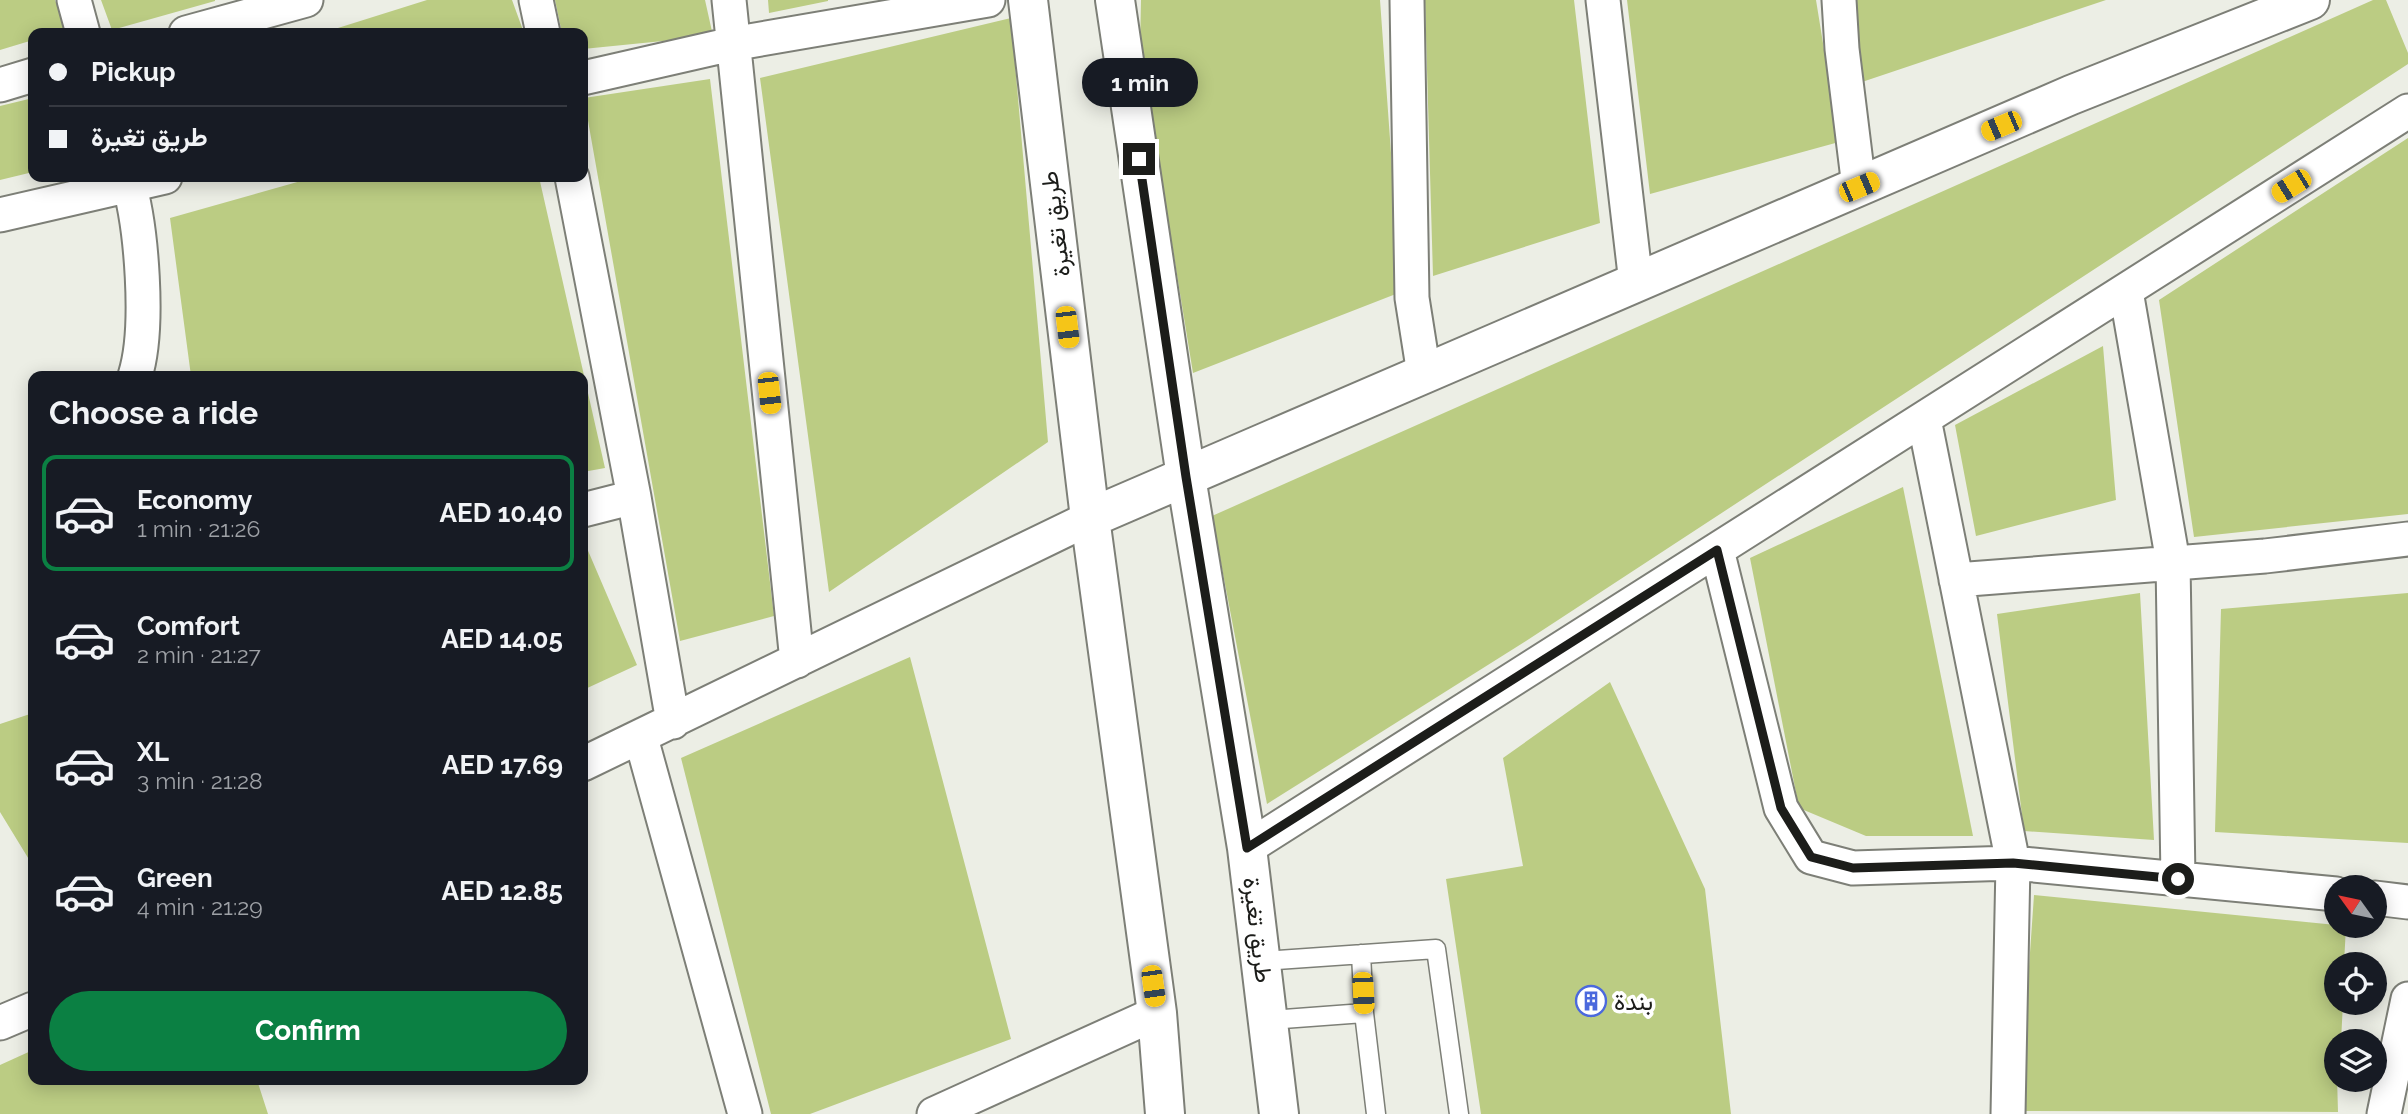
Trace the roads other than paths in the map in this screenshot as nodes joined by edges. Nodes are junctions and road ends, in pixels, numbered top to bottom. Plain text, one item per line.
1 (74, 0) edge
2 (306, 0) edge
3 (536, 0) edge
4 (729, 0) edge
5 (988, 0) edge
6 (1028, 0) edge
7 (1115, 0) edge
8 (1407, 0) edge
9 (1602, 0) edge
10 (1839, 0) edge
11 (2310, 0) edge
12 (82, 28) edge
13 (204, 28) edge
14 (542, 28) edge
15 (732, 44) junction
16 (28, 77) edge
17 (588, 77) edge
18 (0, 85) edge
19 (2408, 111) edge
20 (124, 182) edge
21 (128, 182) edge
22 (573, 182) edge
23 (1859, 187) junction
24 (0, 215) edge
25 (1636, 283) junction
26 (2126, 291) junction
27 (137, 371) edge
28 (1424, 374) junction
29 (1924, 419) junction
30 (1186, 477) junction
31 (634, 497) junction
32 (588, 509) edge
33 (1090, 518) junction
34 (2408, 539) edge
35 (1717, 550) junction
36 (2174, 562) junction
37 (1956, 580) junction
38 (797, 662) junction
39 (673, 722) junction
40 (641, 738) junction
41 (588, 762) edge
42 (1247, 848) junction
43 (2013, 863) junction
44 (2178, 879) junction
45 (2324, 893) edge
46 (2387, 899) edge
47 (2408, 902) edge
48 (1361, 954) junction
49 (1262, 961) junction
50 (2408, 999) edge
51 (28, 1011) edge
52 (1157, 1013) junction
53 (1364, 1013) junction
54 (1269, 1020) junction
55 (0, 1023) edge
56 (745, 1114) edge
57 (934, 1114) edge
58 (1166, 1114) edge
59 (1279, 1114) edge
60 (1376, 1114) edge
61 (1459, 1114) edge
62 (2008, 1114) edge
63 (2384, 1114) edge

1 - 12 street
2 - 13 street
3 - 14 street
4 - 15 street
5 - 15 street
6 - 33 main road, طريق تغيرة
7 - 30 main road, طريق تغيرة
8 - 28 street
9 - 25 street
10 - 23 street
11 - 23 main road
15 - 17 street
15 - 38 street
16 - 18 street
19 - 26 street
20 - 24 street
21 - 27 street
22 - 31 street
23 - 25 main road
25 - 28 main road
26 - 29 street
26 - 36 street
28 - 30 main road
29 - 35 street
29 - 37 street
30 - 33 main road
30 - 42 main road, طريق تغيرة
31 - 32 street
31 - 39 street
33 - 38 street
33 - 52 main road, طريق تغيرة
34 - 36 street
35 - 42 street
35 - 43 street
36 - 37 street
36 - 44 street
37 - 43 street
38 - 39 street
39 - 40 street
40 - 41 street
40 - 56 street
42 - 49 main road, طريق تغيرة
43 - 44 street
43 - 62 street
44 - 45 street
46 - 47 street
48 - 49 lane
48 - 53 lane
48 - 61 lane
49 - 54 main road, طريق تغيرة
50 - 63 street
51 - 55 street
52 - 57 street
52 - 58 main road, طريق تغيرة
53 - 54 lane
53 - 60 lane
54 - 59 main road, طريق تغيرة

